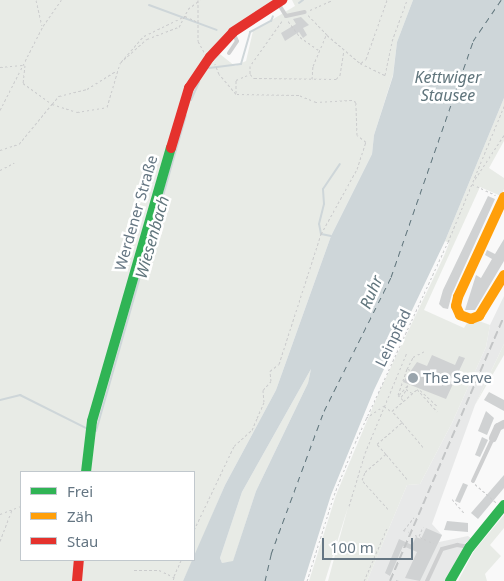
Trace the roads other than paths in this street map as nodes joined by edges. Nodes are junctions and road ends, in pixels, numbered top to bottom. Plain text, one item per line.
1 (280, 1) edge
2 (305, 12) road end
3 (233, 32) junction
4 (229, 53) dead end
5 (504, 197) edge
6 (504, 275) edge
7 (504, 424) edge
8 (493, 438) joint
9 (86, 471) edge
10 (474, 482) road end
11 (504, 505) edge
12 (470, 547) junction
13 (79, 561) edge
14 (77, 581) edge
15 (427, 581) edge
16 (450, 581) edge

1 - 2 lane
1 - 3 main road, Werdener Straße
3 - 4 lane
3 - 9 main road, Werdener Straße
5 - 6 main road
7 - 8 street
8 - 10 lane
11 - 12 main road
12 - 15 lane
12 - 16 main road
13 - 14 main road

